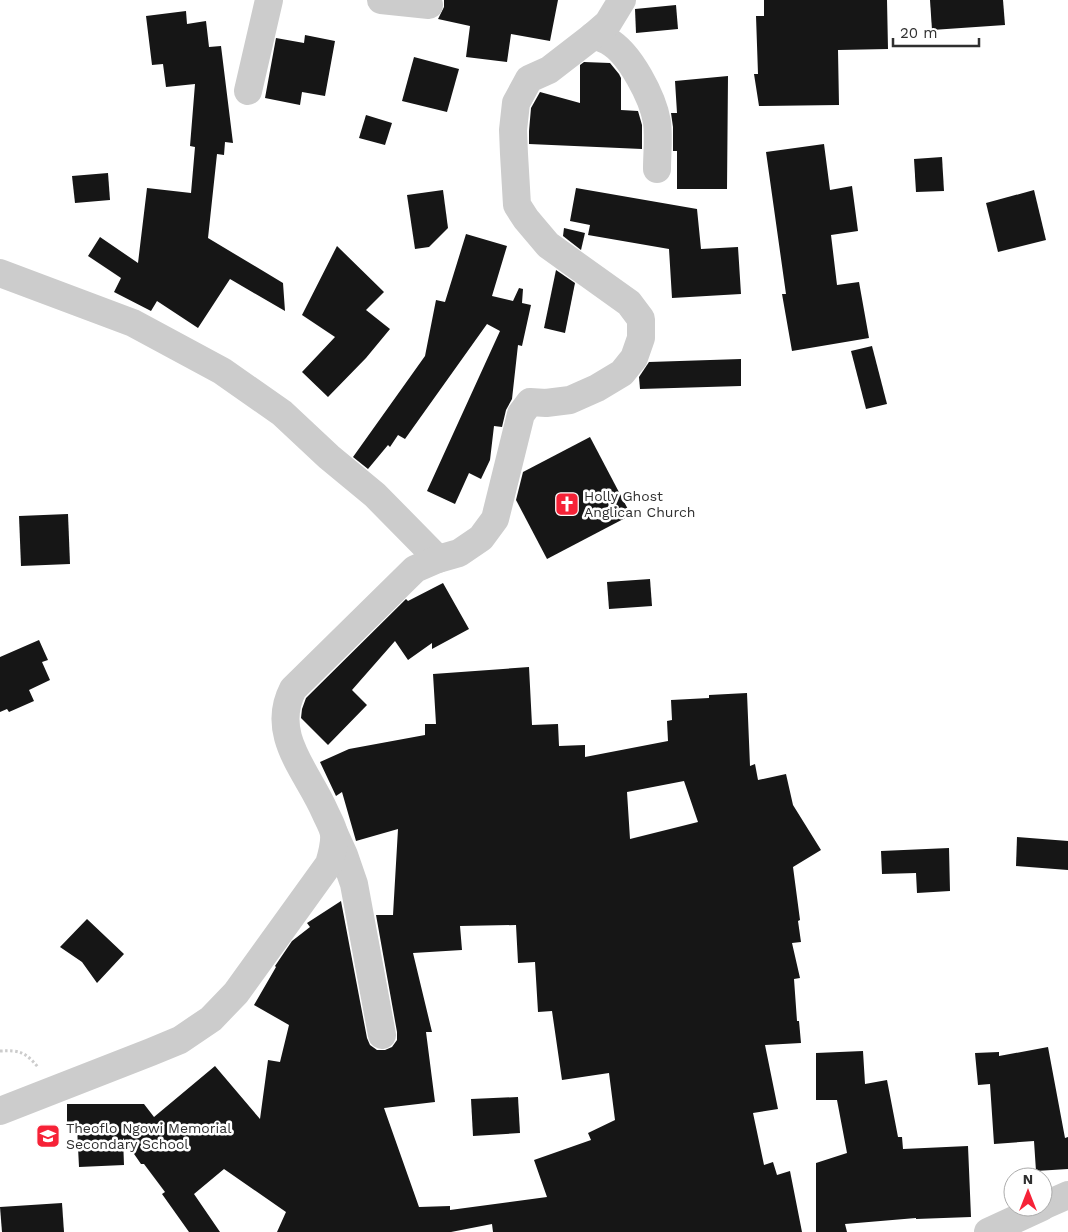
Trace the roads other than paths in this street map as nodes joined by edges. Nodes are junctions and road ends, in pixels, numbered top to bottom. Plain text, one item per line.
1 (269, 0) edge
2 (381, 0) edge
3 (622, 0) edge
4 (429, 5) dead end
5 (593, 36) junction
6 (248, 91) dead end
7 (657, 169) dead end
8 (0, 274) edge
9 (438, 559) junction
10 (334, 833) junction
11 (382, 1035) dead end
12 (0, 1111) edge
13 (1068, 1196) edge
14 (1053, 1202) edge
15 (1020, 1217) edge
16 (988, 1232) edge

1 - 6 street
2 - 4 street
3 - 5 street
5 - 7 street
5 - 9 street
8 - 9 street
9 - 10 street
10 - 11 street
10 - 12 street
13 - 14 street
15 - 16 street

